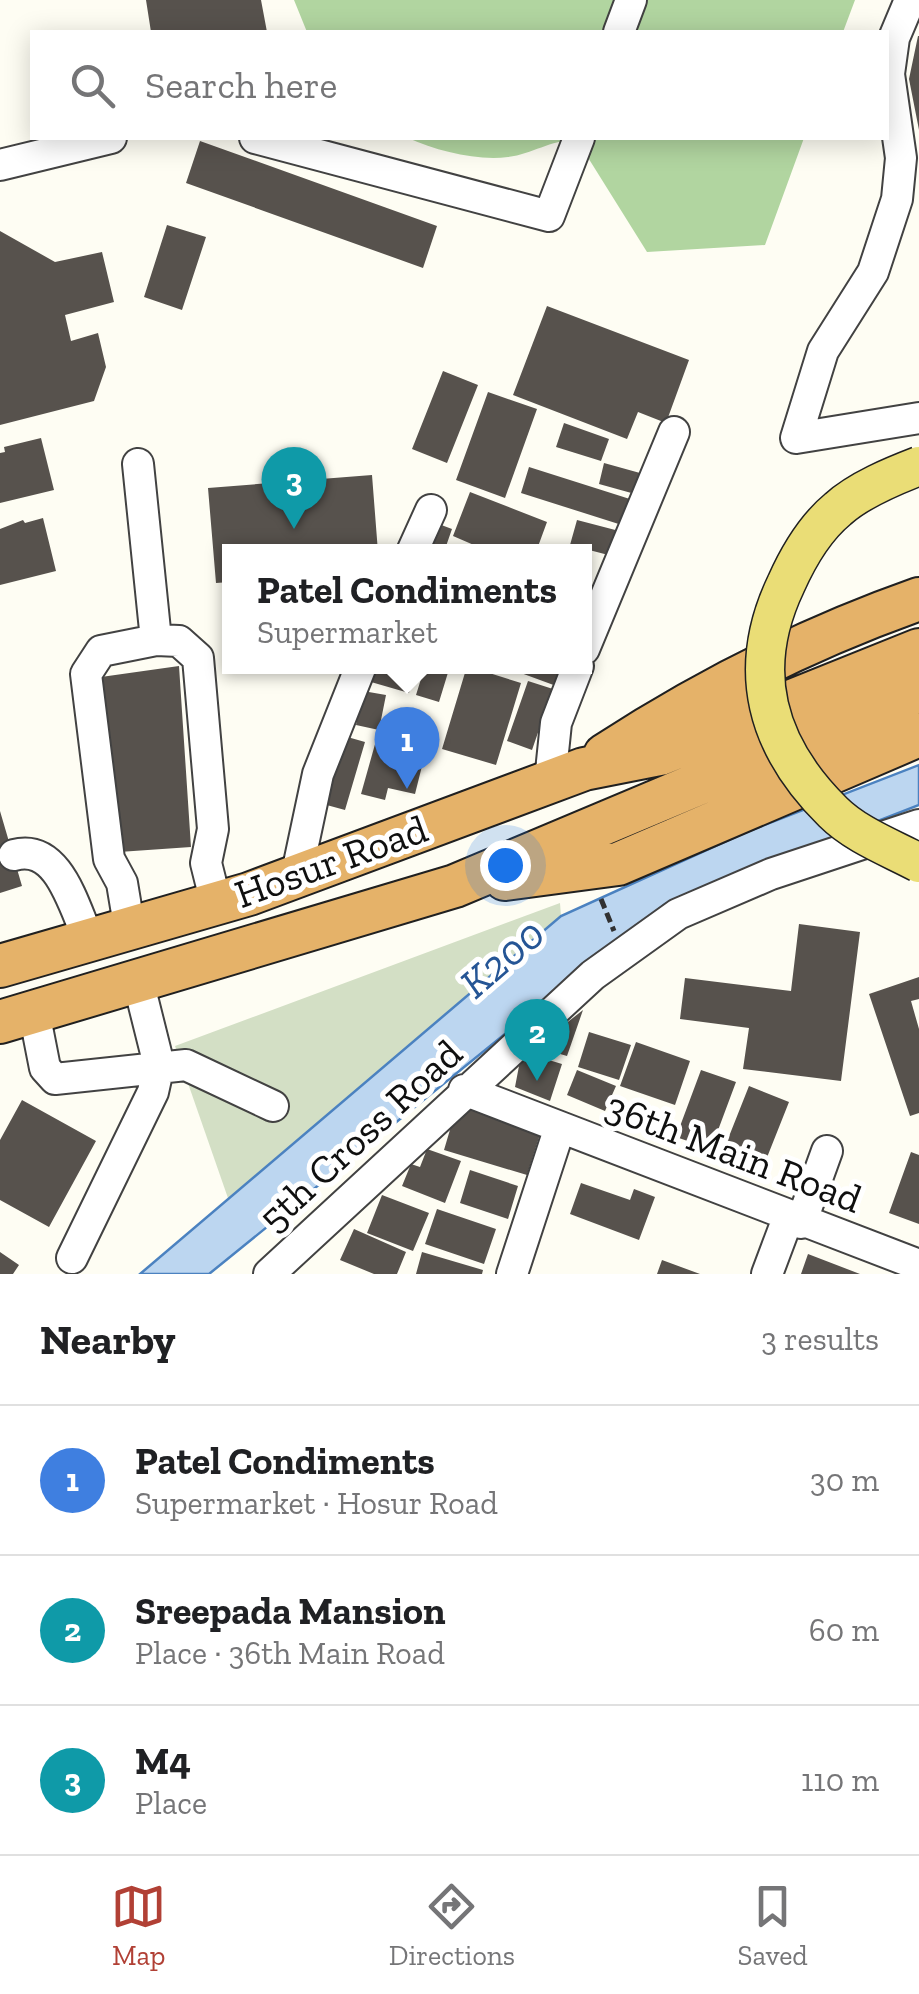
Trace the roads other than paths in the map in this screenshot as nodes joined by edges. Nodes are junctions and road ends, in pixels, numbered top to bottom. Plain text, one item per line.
1 (631, 0) edge
2 (910, 0) edge
3 (620, 30) edge
4 (102, 140) edge
5 (263, 140) edge
6 (578, 140) edge
7 (0, 164) edge
8 (919, 418) edge
9 (674, 432) dead end
10 (138, 464) dead end
11 (919, 466) edge
12 (430, 510) dead end
13 (415, 544) edge
14 (919, 599) edge
15 (592, 630) edge
16 (156, 640) junction
17 (919, 650) edge
18 (358, 674) edge
19 (575, 674) edge
20 (919, 691) edge
21 (919, 736) edge
22 (567, 775) junction
23 (919, 825) edge
24 (858, 830) junction
25 (919, 846) edge
26 (14, 855) dead end
27 (919, 863) edge
28 (297, 873) junction
29 (455, 886) junction
30 (216, 903) junction
31 (110, 936) junction
32 (0, 966) edge
33 (138, 981) junction
34 (17, 1016) edge
35 (159, 1065) junction
36 (464, 1090) junction
37 (272, 1106) dead end
38 (560, 1127) junction
39 (827, 1151) dead end
40 (795, 1220) junction
41 (72, 1258) dead end
42 (919, 1265) edge
43 (269, 1274) edge
44 (512, 1274) edge
45 (766, 1274) edge

1 - 3 street
2 - 8 street
4 - 7 street
5 - 6 street
9 - 15 street
10 - 16 street
11 - 24 main road, bridge
12 - 13 street
14 - 22 highway
16 - 30 street
16 - 31 street
17 - 22 highway, Hosur Road
18 - 28 street
19 - 22 street
20 - 29 highway, Hosur Road
21 - 29 highway
22 - 28 highway, Hosur Road
23 - 36 street, 5th Cross Road
24 - 25 main road, bridge
24 - 27 main road, bridge
26 - 31 street
28 - 30 highway, Hosur Road
29 - 33 highway, Hosur Road
30 - 31 highway, Hosur Road
31 - 32 highway, Hosur Road
33 - 34 highway, Hosur Road
33 - 35 street
34 - 35 street
35 - 37 street
35 - 41 street
36 - 38 street, 36th Main Road
36 - 43 street, 5th Cross Road
38 - 40 street, 36th Main Road
38 - 44 street
39 - 40 street
40 - 42 street, 36th Main Road
40 - 45 street

